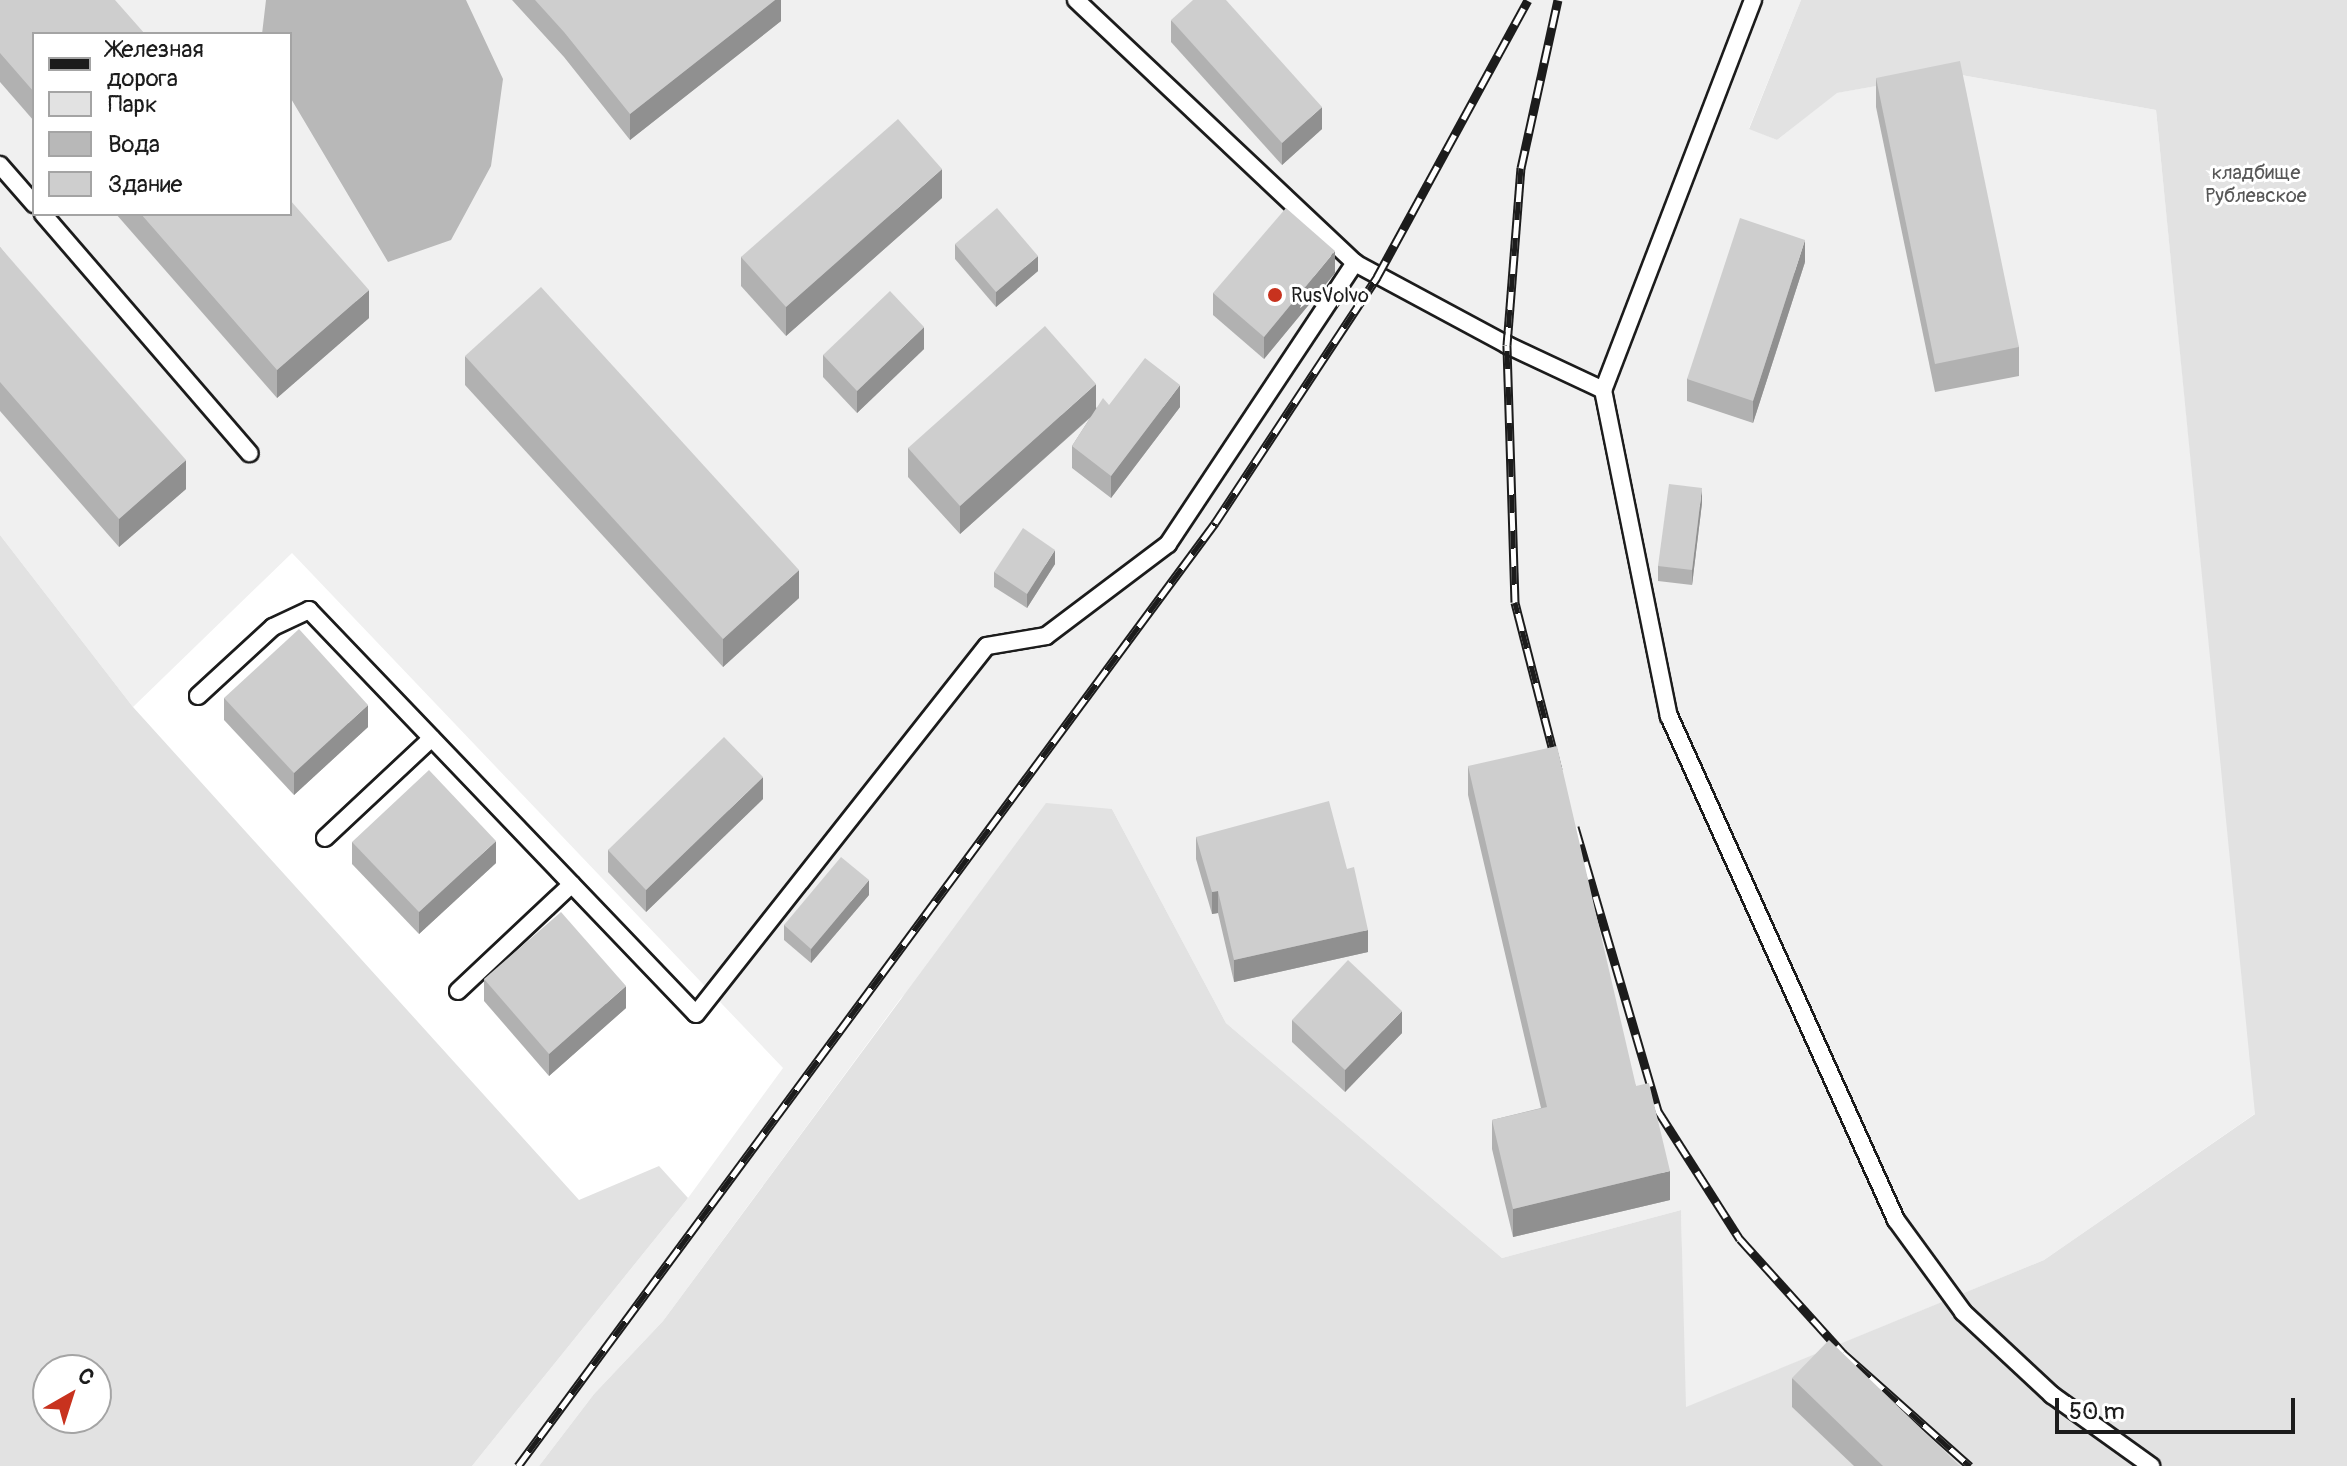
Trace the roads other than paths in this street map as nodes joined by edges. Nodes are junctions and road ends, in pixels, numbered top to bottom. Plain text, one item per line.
1 (1076, 0) edge
2 (1753, 0) edge
3 (0, 165) edge
4 (32, 202) edge
5 (45, 216) edge
6 (1355, 263) junction
7 (1603, 390) junction
8 (249, 453) dead end
9 (198, 696) dead end
10 (432, 738) junction
11 (325, 838) dead end
12 (572, 884) junction
13 (458, 991) dead end
14 (2151, 1466) edge

1 - 6 lane
2 - 7 lane
3 - 4 lane
5 - 8 lane
6 - 7 lane
6 - 12 lane
7 - 14 lane
9 - 10 lane
10 - 11 lane
10 - 12 lane
12 - 13 lane

